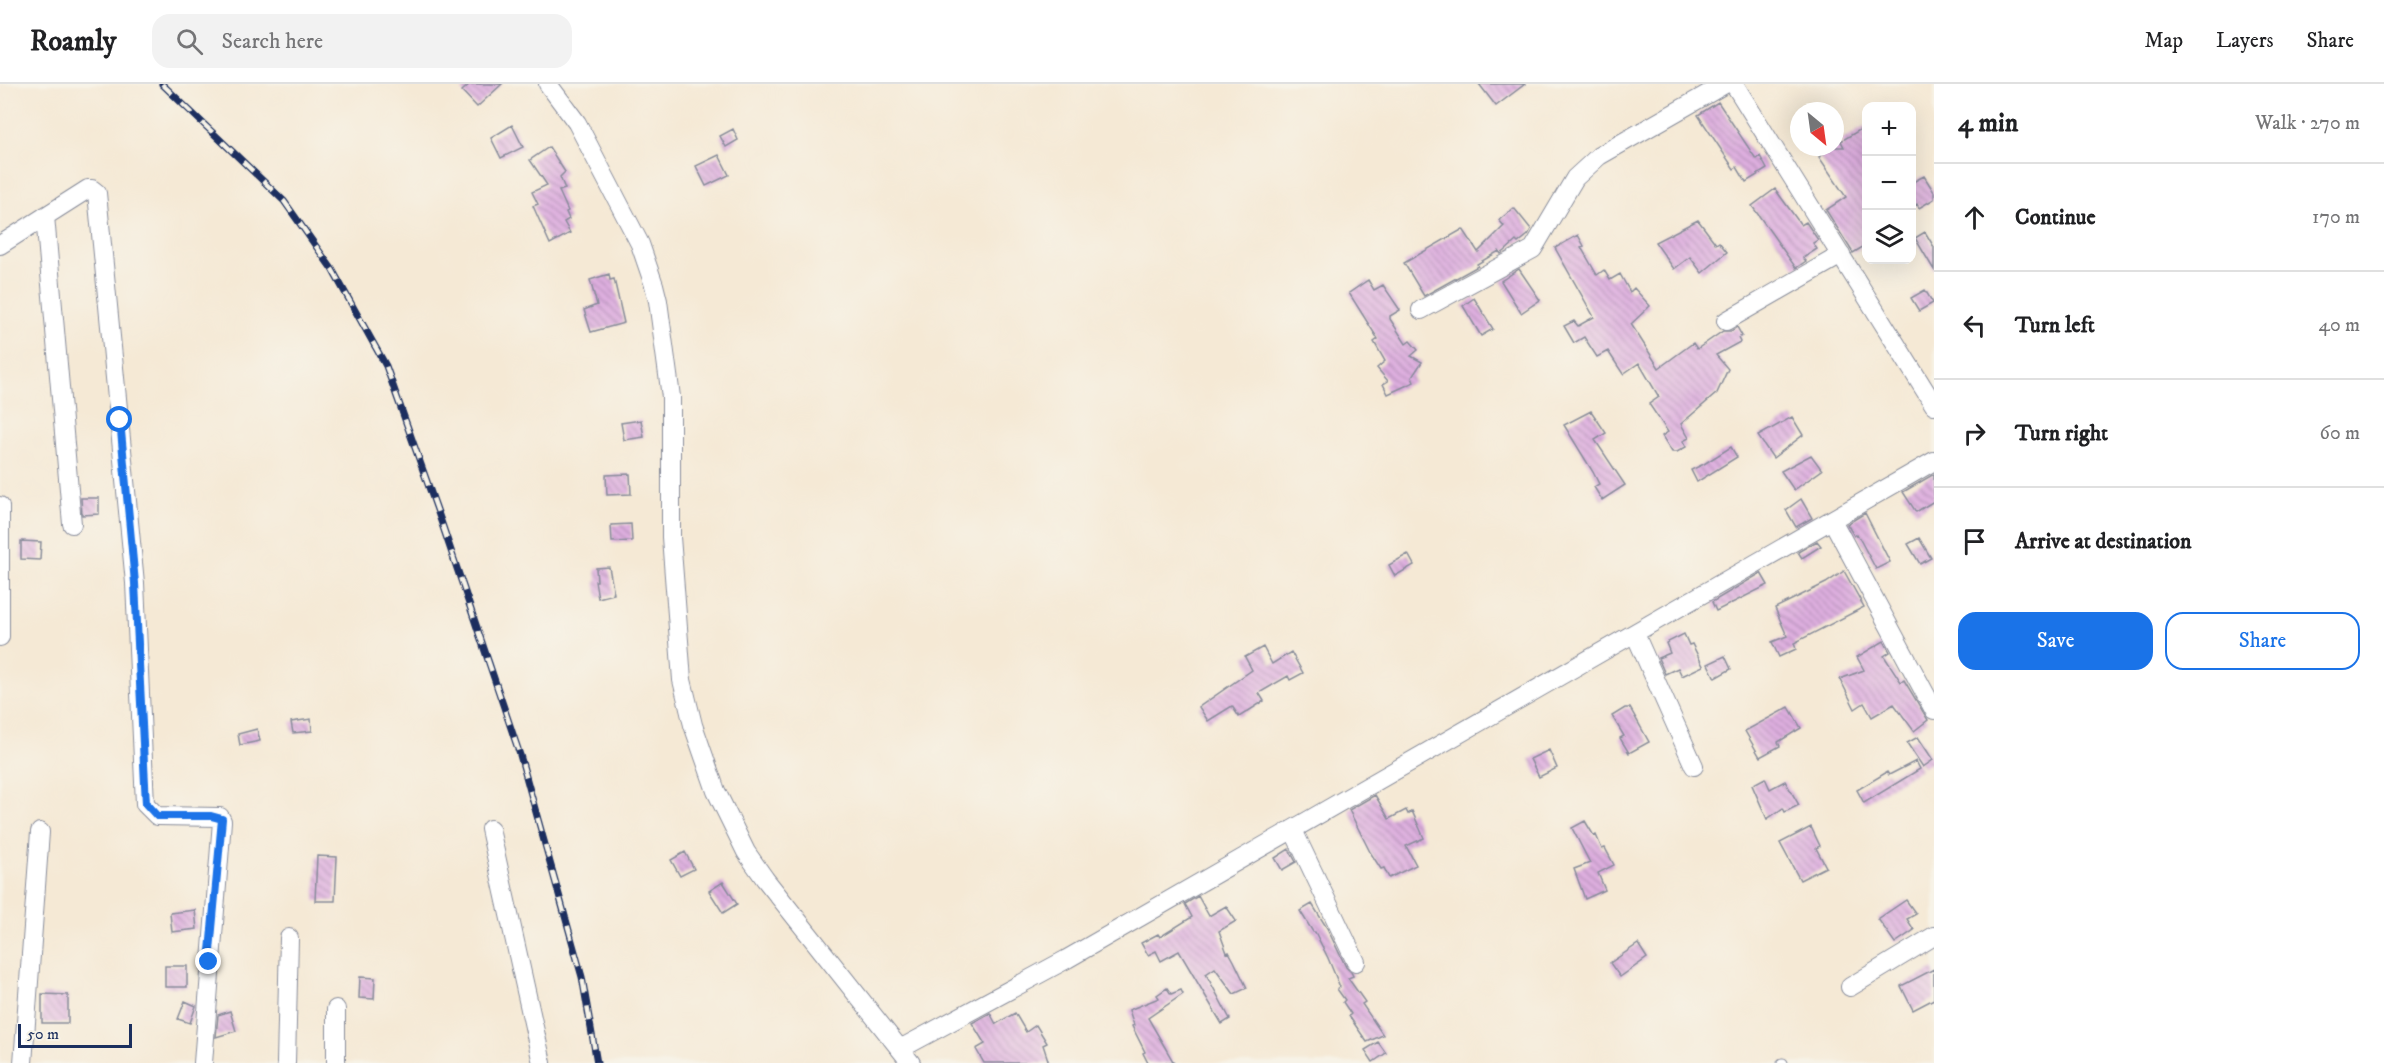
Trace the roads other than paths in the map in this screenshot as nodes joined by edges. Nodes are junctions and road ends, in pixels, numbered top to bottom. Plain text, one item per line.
1 (548, 84) edge
2 (1725, 84) edge
3 (1734, 84) edge
4 (45, 216) junction
5 (0, 245) edge
6 (1841, 255) junction
7 (1421, 310) dead end
8 (1726, 321) dead end
9 (1934, 405) edge
10 (1934, 461) edge
11 (0, 506) edge
12 (1832, 520) junction
13 (72, 525) dead end
14 (1635, 634) junction
15 (0, 637) edge
16 (1934, 710) edge
17 (1694, 766) dead end
18 (490, 829) dead end
19 (1293, 830) junction
20 (40, 831) dead end
21 (1934, 936) edge
22 (289, 938) dead end
23 (1356, 962) dead end
24 (1850, 987) dead end
25 (336, 1009) dead end
26 (906, 1056) edge
27 (22, 1063) edge
28 (203, 1063) edge
29 (286, 1063) edge
30 (336, 1063) edge
31 (542, 1063) edge

1 - 26 street
2 - 7 street
3 - 6 street
4 - 5 street
4 - 13 street
4 - 28 street
6 - 8 street
6 - 9 street
10 - 12 street
11 - 15 street
12 - 14 street
12 - 16 street
14 - 17 street
14 - 19 street
18 - 31 street
19 - 23 street
19 - 26 street
20 - 27 street
21 - 24 street
22 - 29 street
25 - 30 street

